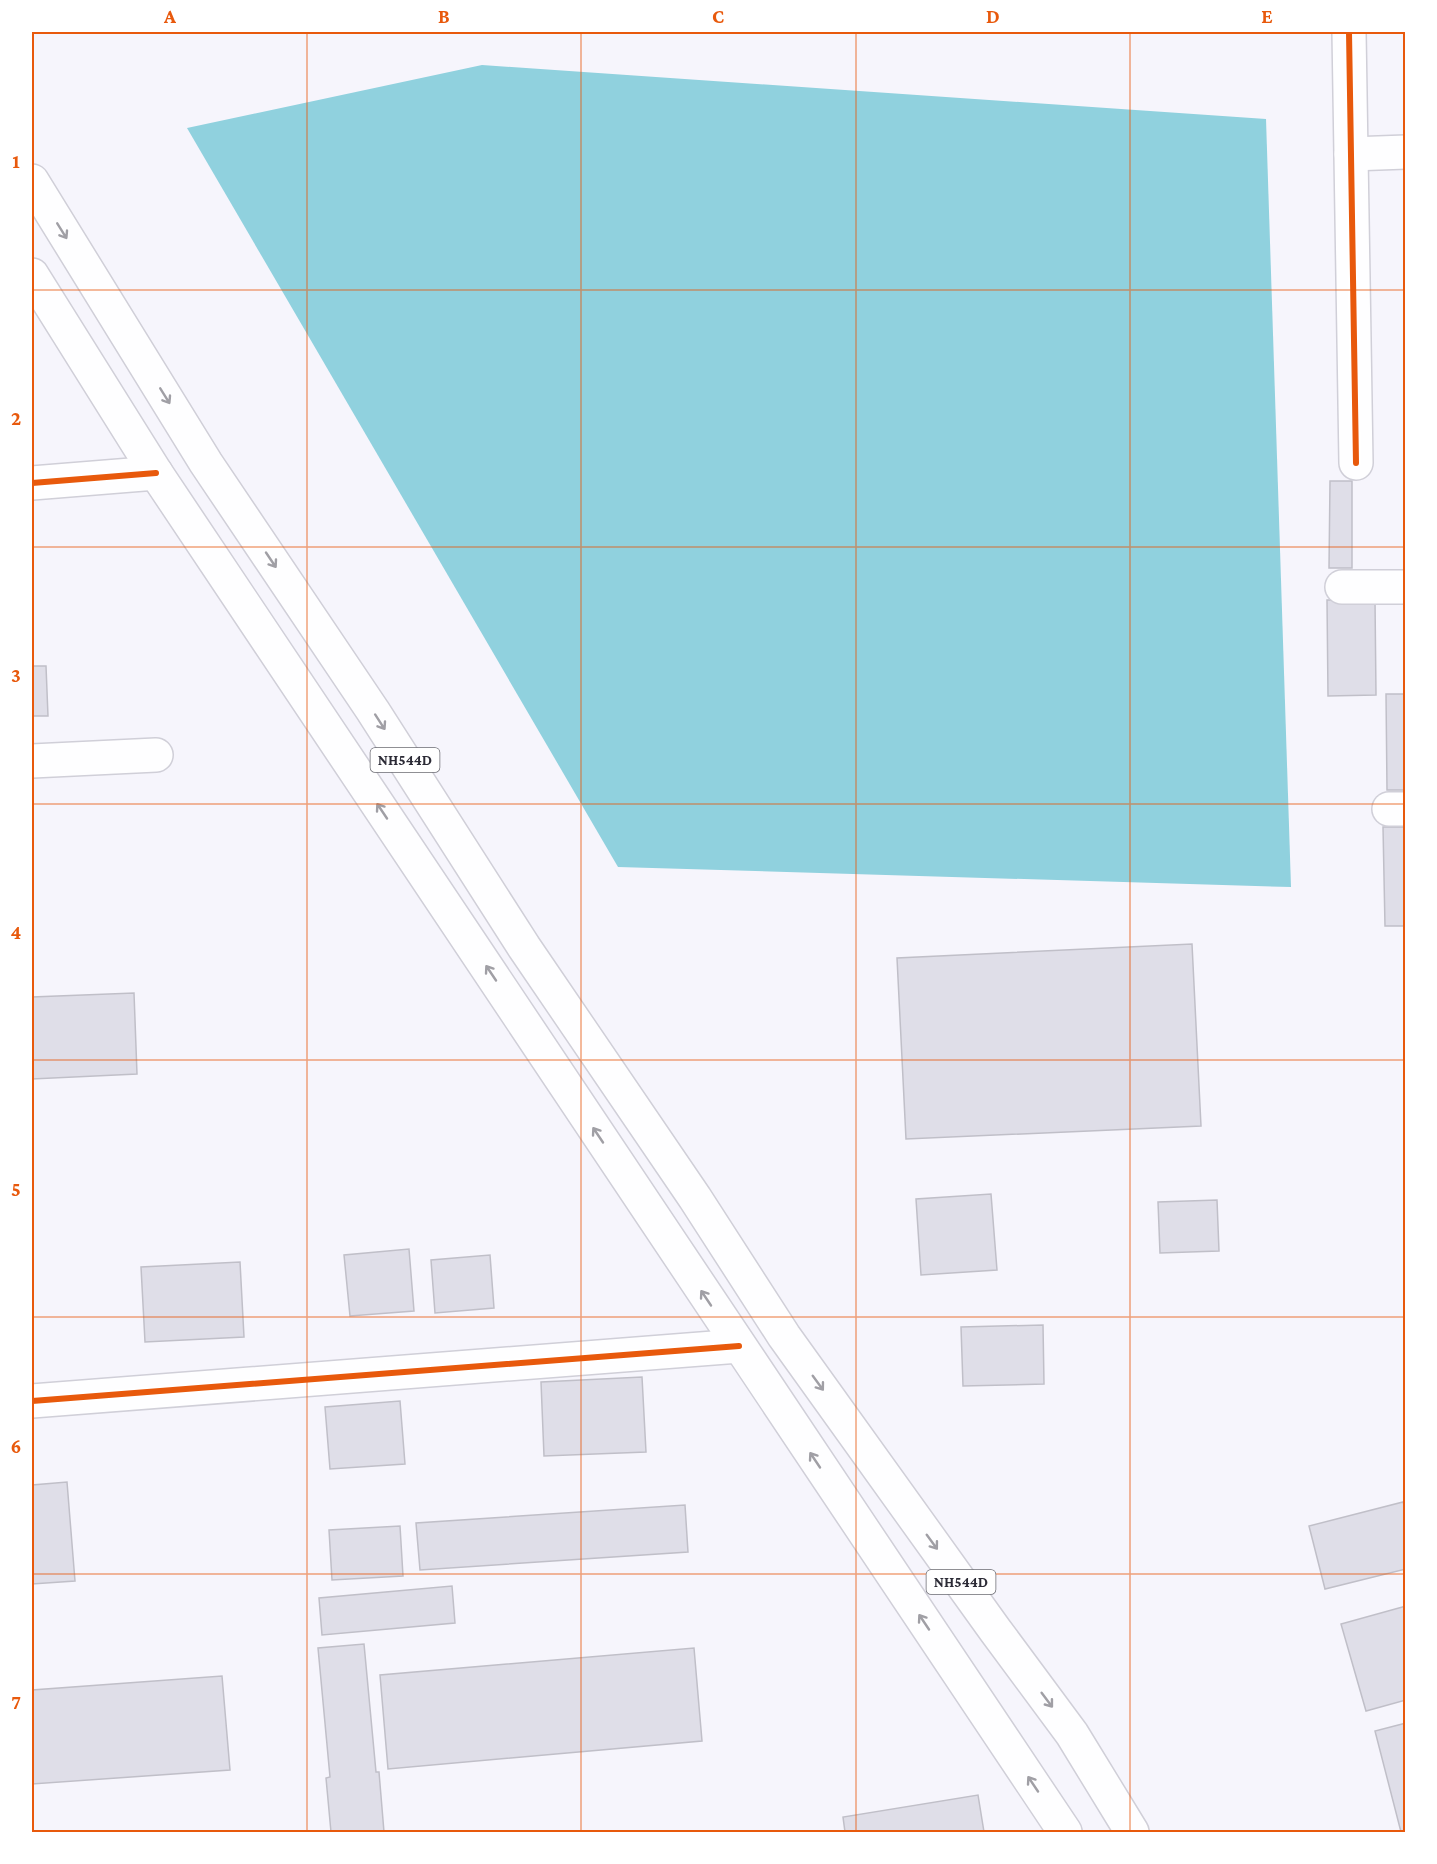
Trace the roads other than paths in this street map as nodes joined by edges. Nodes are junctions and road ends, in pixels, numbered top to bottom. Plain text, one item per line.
1 (1349, 32) edge
2 (1406, 152) edge
3 (1351, 154) junction
4 (32, 181) edge
5 (32, 275) edge
6 (1356, 463) dead end
7 (156, 473) junction
8 (32, 483) edge
9 (1406, 586) edge
10 (1342, 587) dead end
11 (156, 755) dead end
12 (32, 761) edge
13 (739, 1346) junction
14 (32, 1401) edge
15 (1065, 1833) edge
16 (1132, 1833) edge

1 - 3 main road
2 - 3 main road
3 - 6 main road
4 -> 16 main road, NH544D
5 - 7 main road, NH544D
7 - 8 main road
13 -> 7 main road, NH544D
9 - 10 main road
11 - 12 main road
13 - 14 main road
15 -> 13 main road, NH544D

